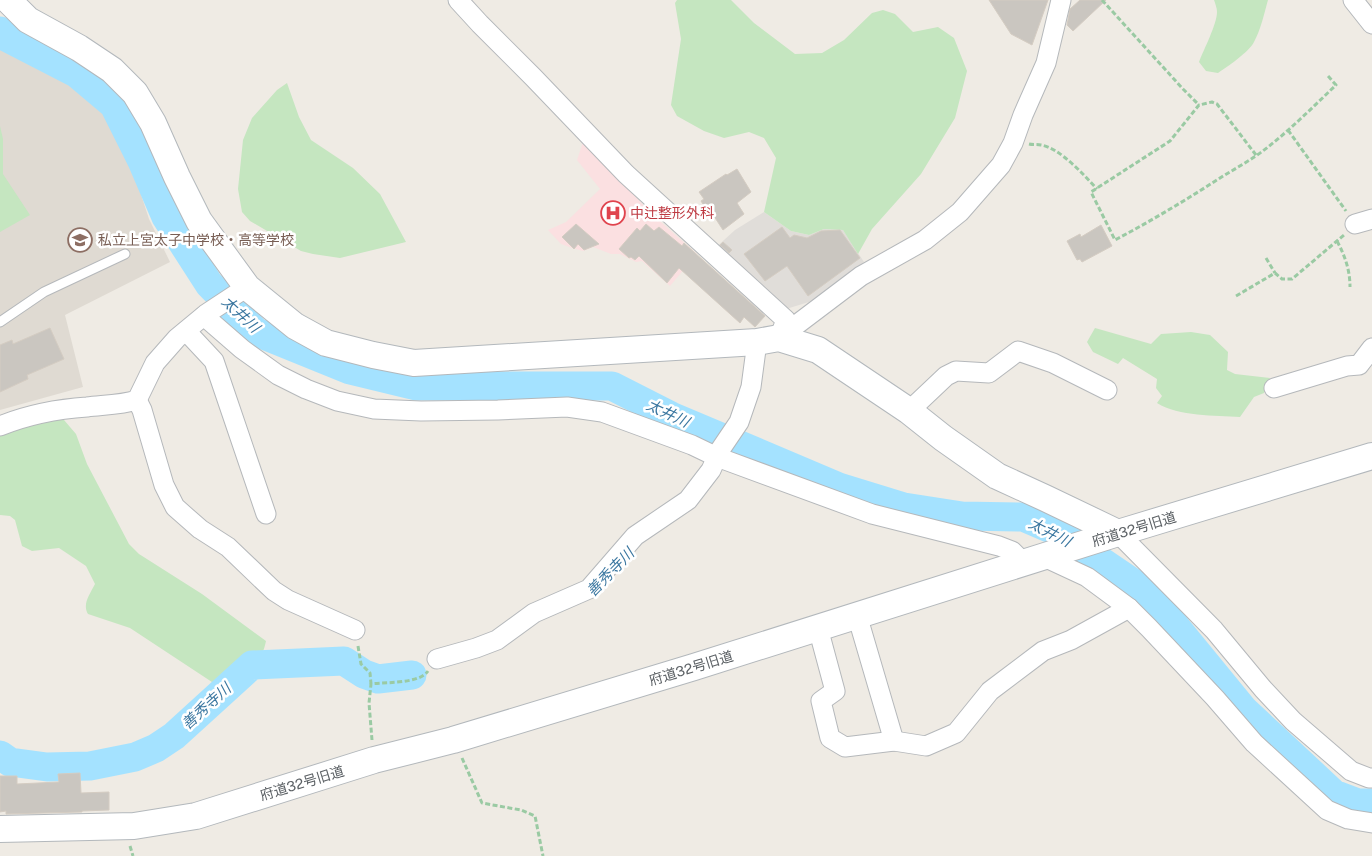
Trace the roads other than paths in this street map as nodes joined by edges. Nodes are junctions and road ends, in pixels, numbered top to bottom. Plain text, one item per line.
1 (8, 0) edge
2 (458, 0) edge
3 (1061, 0) edge
4 (1353, 0) edge
5 (1372, 24) edge
6 (125, 254) dead end
7 (244, 289) junction
8 (205, 315) junction
9 (0, 322) edge
10 (186, 331) junction
11 (768, 340) junction
12 (1369, 359) edge
13 (1274, 388) dead end
14 (1107, 390) dead end
15 (137, 400) junction
16 (909, 411) junction
17 (0, 426) edge
18 (719, 454) junction
19 (1372, 456) edge
20 (266, 514) dead end
21 (1110, 536) junction
22 (1040, 558) junction
23 (1128, 608) junction
24 (857, 615) junction
25 (818, 628) junction
26 (356, 630) road end
27 (436, 660) road end
28 (894, 741) junction
29 (1372, 778) edge
30 (1372, 823) edge
31 (0, 829) edge

1 - 7 street
2 - 11 street
3 - 11 street
4 - 5 street
6 - 9 lane
7 - 8 street
7 - 11 street
8 - 10 street
8 - 18 street
10 - 15 street
10 - 20 street
11 - 16 street
11 - 18 street
12 - 13 street
14 - 16 street
15 - 17 street
15 - 26 street
16 - 21 street
18 - 22 street
18 - 27 street
19 - 21 street, 府道32号旧道
21 - 22 street, 府道32号旧道
21 - 29 street
22 - 23 street
22 - 24 street, 府道32号旧道
23 - 28 street
23 - 30 street
24 - 25 street, 府道32号旧道
24 - 28 street
25 - 28 street
25 - 31 street, 府道32号旧道

